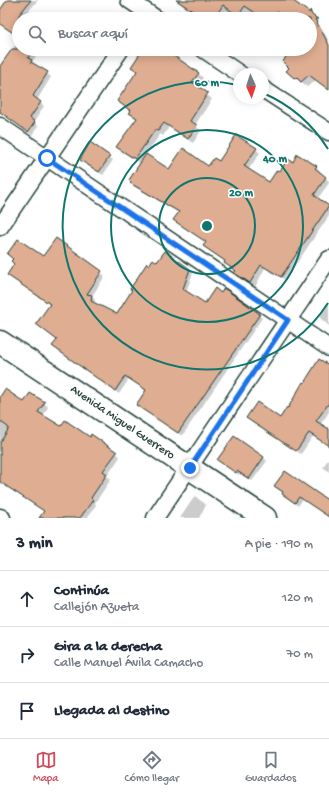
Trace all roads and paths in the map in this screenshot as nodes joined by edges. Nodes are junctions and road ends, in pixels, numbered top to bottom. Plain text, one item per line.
1 (129, 0) edge
2 (150, 12) edge
3 (116, 56) edge
4 (213, 56) edge
5 (233, 69) edge
6 (269, 93) edge
7 (0, 126) edge
8 (329, 132) edge
9 (47, 158) junction
10 (0, 227) edge
11 (329, 258) edge
12 (288, 320) junction
13 (0, 342) edge
14 (329, 348) edge
15 (190, 468) junction
16 (155, 518) edge
17 (265, 518) edge

1 - 2 street
3 - 9 street
4 - 5 street
6 - 8 street
7 - 9 street
9 - 10 street
9 - 12 street
11 - 12 street
12 - 14 street
12 - 15 street
13 - 15 street, Avenida Miguel Guerrero
15 - 16 street
15 - 17 street, Avenida Miguel Guerrero

